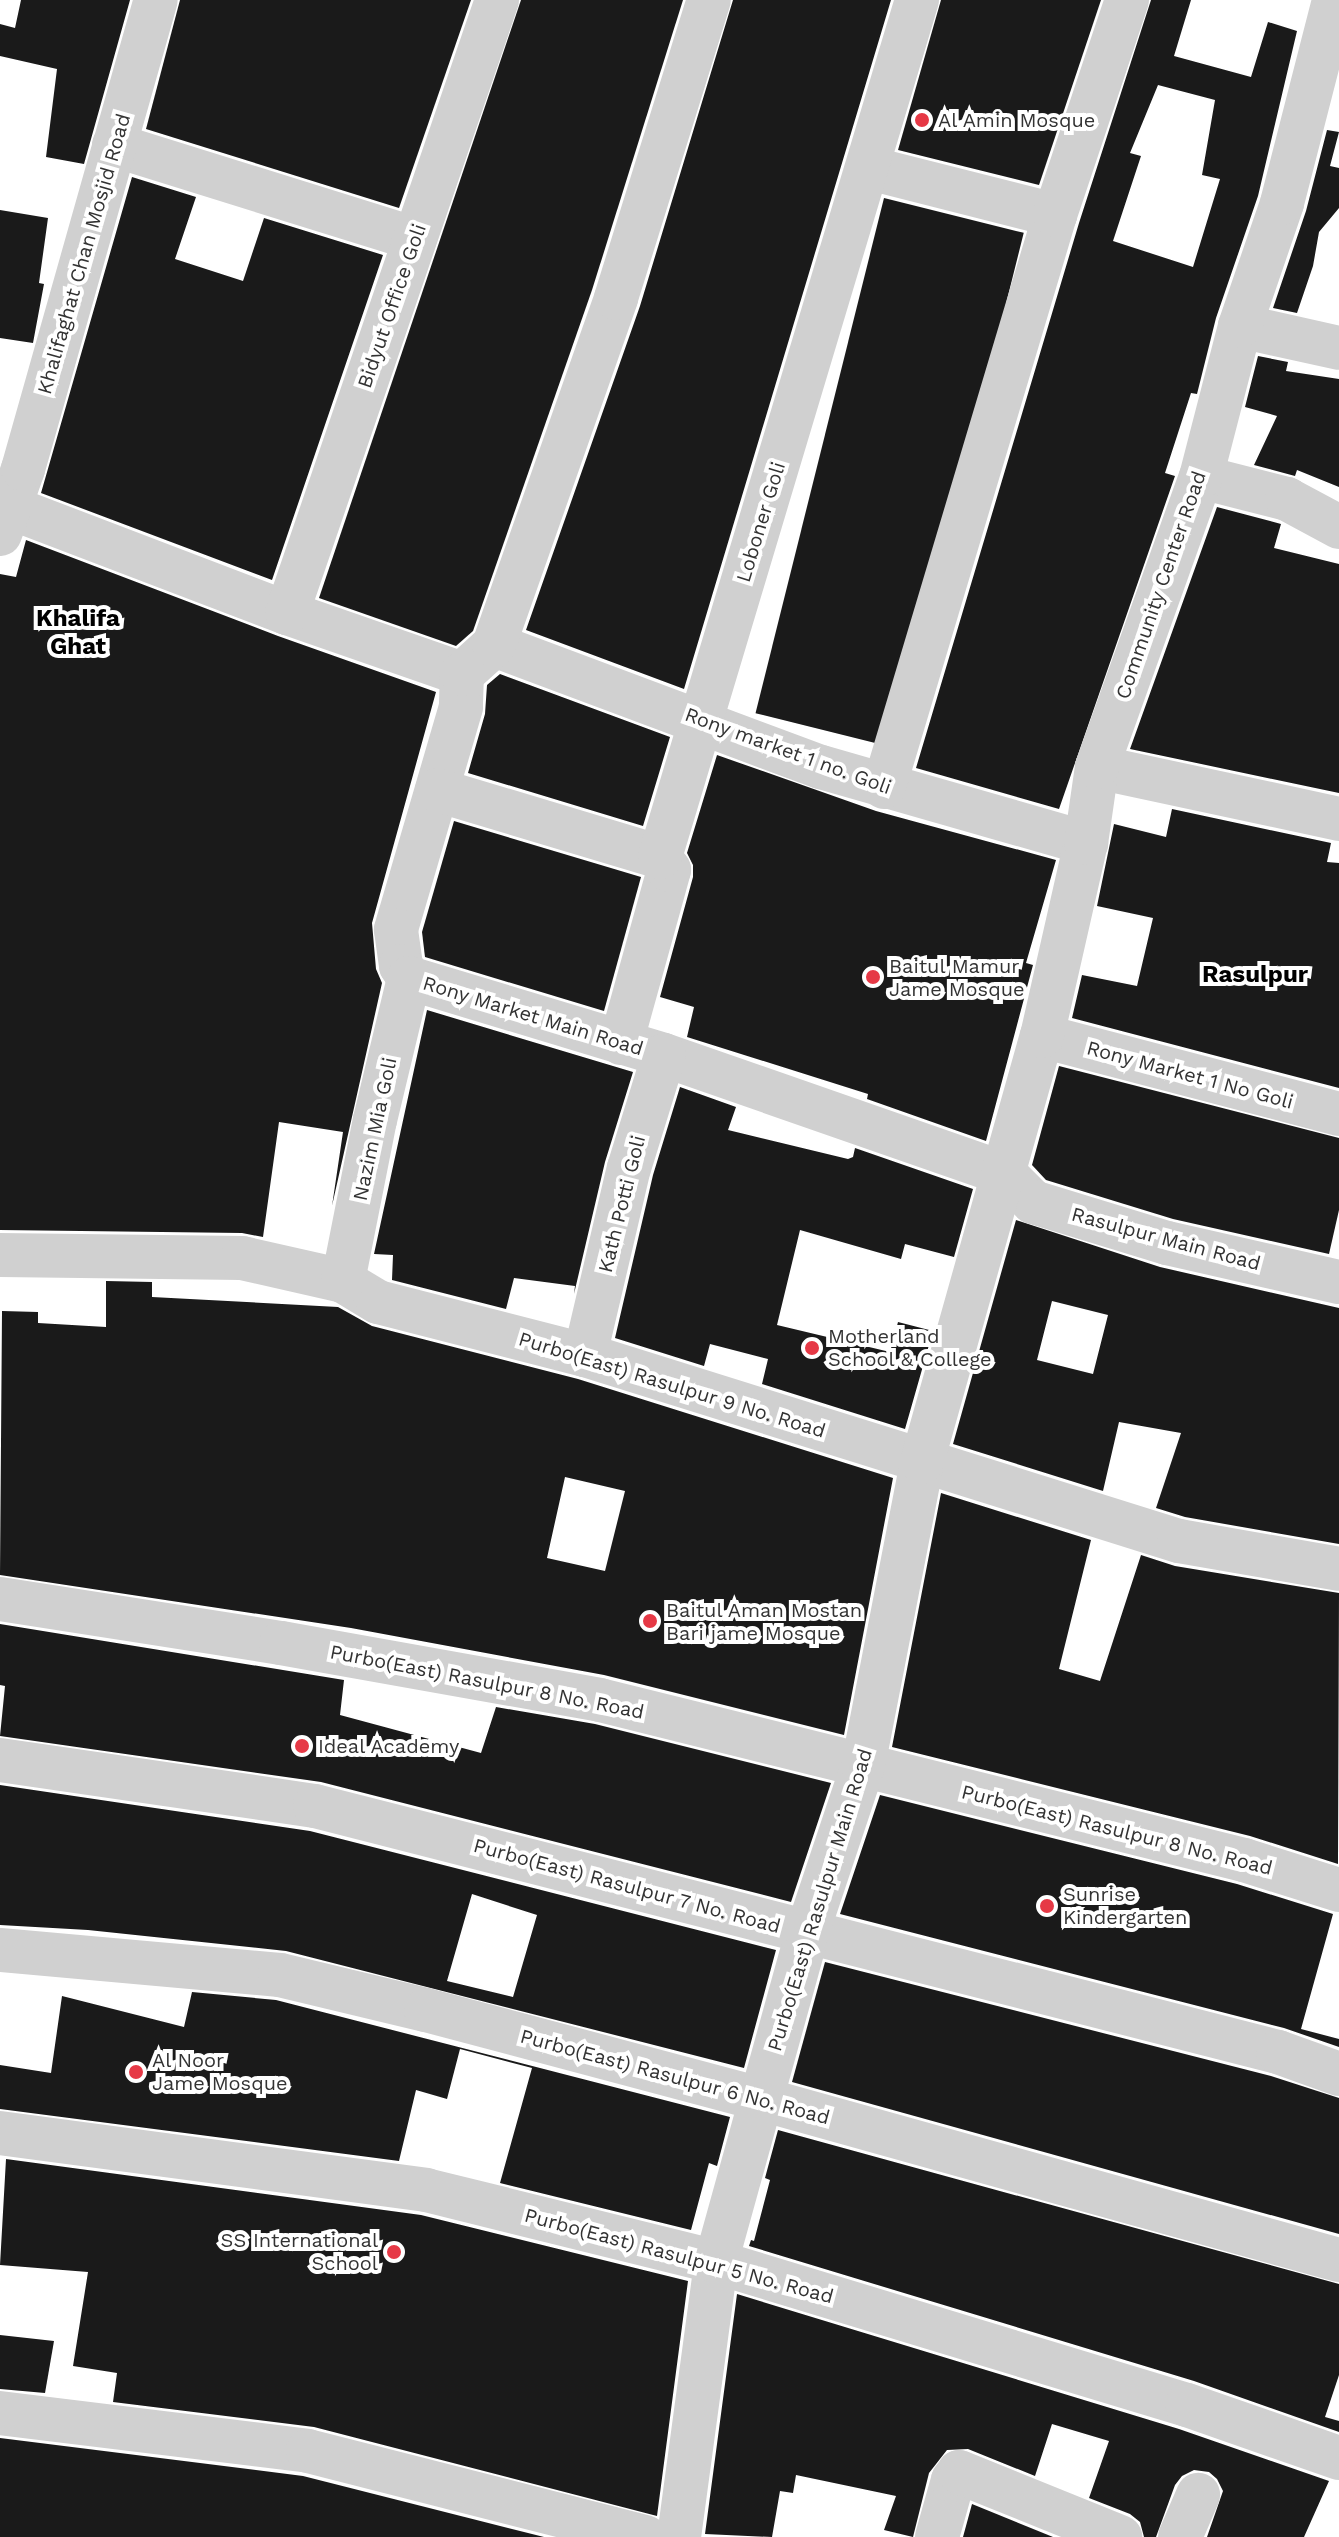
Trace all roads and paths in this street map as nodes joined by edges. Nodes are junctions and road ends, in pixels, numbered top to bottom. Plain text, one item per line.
1 (156, 0) edge
2 (497, 0) edge
3 (709, 0) edge
4 (917, 0) edge
5 (1127, 0) edge
6 (1334, 0) edge
7 (114, 145) junction
8 (869, 168) junction
9 (1055, 215) junction
10 (415, 239) junction
11 (1240, 326) junction
12 (1339, 348) edge
13 (1201, 477) junction
14 (8, 494) edge
15 (1339, 527) edge
16 (287, 613) junction
17 (494, 645) junction
18 (462, 674) junction
19 (701, 721) junction
20 (1097, 767) junction
21 (884, 787) junction
22 (437, 790) junction
23 (1339, 819) edge
24 (1086, 843) junction
25 (660, 857) junction
26 (409, 978) junction
27 (1042, 1036) junction
28 (621, 1043) junction
29 (664, 1055) junction
30 (1339, 1114) edge
31 (1005, 1174) junction
32 (0, 1255) edge
33 (343, 1281) junction
34 (1339, 1282) edge
35 (585, 1355) junction
36 (922, 1462) junction
37 (1339, 1569) edge
38 (0, 1599) edge
39 (0, 1760) edge
40 (863, 1766) junction
41 (1339, 1890) edge
42 (807, 1933) junction
43 (0, 1950) edge
44 (1339, 2074) edge
45 (761, 2099) junction
46 (0, 2133) edge
47 (1339, 2260) edge
48 (716, 2262) junction
49 (0, 2413) edge
50 (1339, 2458) edge
51 (1198, 2495) dead end
52 (645, 2537) edge
53 (679, 2537) edge
54 (937, 2537) edge
55 (1120, 2537) edge
56 (1180, 2537) edge

1 - 7 street, Khalifaghat Chan Mosjid Road
2 - 10 street, Bidyut Office Goli
3 - 17 street
4 - 8 street, Loboner Goli
5 - 9 street
6 - 11 street, Community Center Road
7 - 10 street
7 - 14 street, Khalifaghat Chan Mosjid Road
8 - 9 street
8 - 19 street, Loboner Goli
9 - 21 street
10 - 16 street, Bidyut Office Goli
11 - 12 street
11 - 13 street, Community Center Road
13 - 15 street
13 - 20 street, Community Center Road
14 - 16 street
16 - 18 street
17 - 18 street
17 - 19 street, Rony market 1 no. Goli
18 - 22 street, Rony Market Main Road
19 - 21 street, Rony market 1 no. Goli
19 - 25 street, Loboner Goli
20 - 23 street
20 - 24 street, Community Center Road
21 - 24 street, Rony market 1 no. Goli
22 - 25 street
22 - 26 street, Rony Market Main Road
24 - 27 street, Community Center Road
25 - 28 street, Loboner Goli
26 - 28 street, Rony Market Main Road
26 - 33 street, Nazim Mia Goli
27 - 30 street, Rony Market 1 No Goli
27 - 31 street, Community Center Road
28 - 29 street, Rony Market Main Road
29 - 31 street, Rony Market Main Road
29 - 35 street, Kath Potti Goli
31 - 34 street, Rasulpur Main Road
31 - 36 street, Purbo(East) Rasulpur Main Road
32 - 33 street, Purbo(East) Rasulpur 9 No. Road
33 - 35 street, Purbo(East) Rasulpur 9 No. Road
35 - 36 street, Purbo(East) Rasulpur 9 No. Road
36 - 37 street, Purbo(East) Rasulpur 9 No. Road
36 - 40 street, Purbo(East) Rasulpur Main Road
38 - 40 street, Purbo(East) Rasulpur 8 No. Road
39 - 42 street, Purbo(East) Rasulpur 7 No. Road
40 - 41 street, Purbo(East) Rasulpur 8 No. Road
40 - 42 street, Purbo(East) Rasulpur Main Road
42 - 44 street, Purbo(East) Rasulpur 7 No. Road
42 - 45 street, Purbo(East) Rasulpur Main Road
43 - 45 street, Purbo(East) Rasulpur 6 No. Road
45 - 47 street, Purbo(East) Rasulpur 6 No. Road
45 - 48 street, Purbo(East) Rasulpur Main Road
46 - 48 street, Purbo(East) Rasulpur 5 No. Road
48 - 50 street, Purbo(East) Rasulpur 5 No. Road
48 - 53 street, Purbo(East) Rasulpur Main Road
49 - 52 street
51 - 56 street
54 - 55 street

